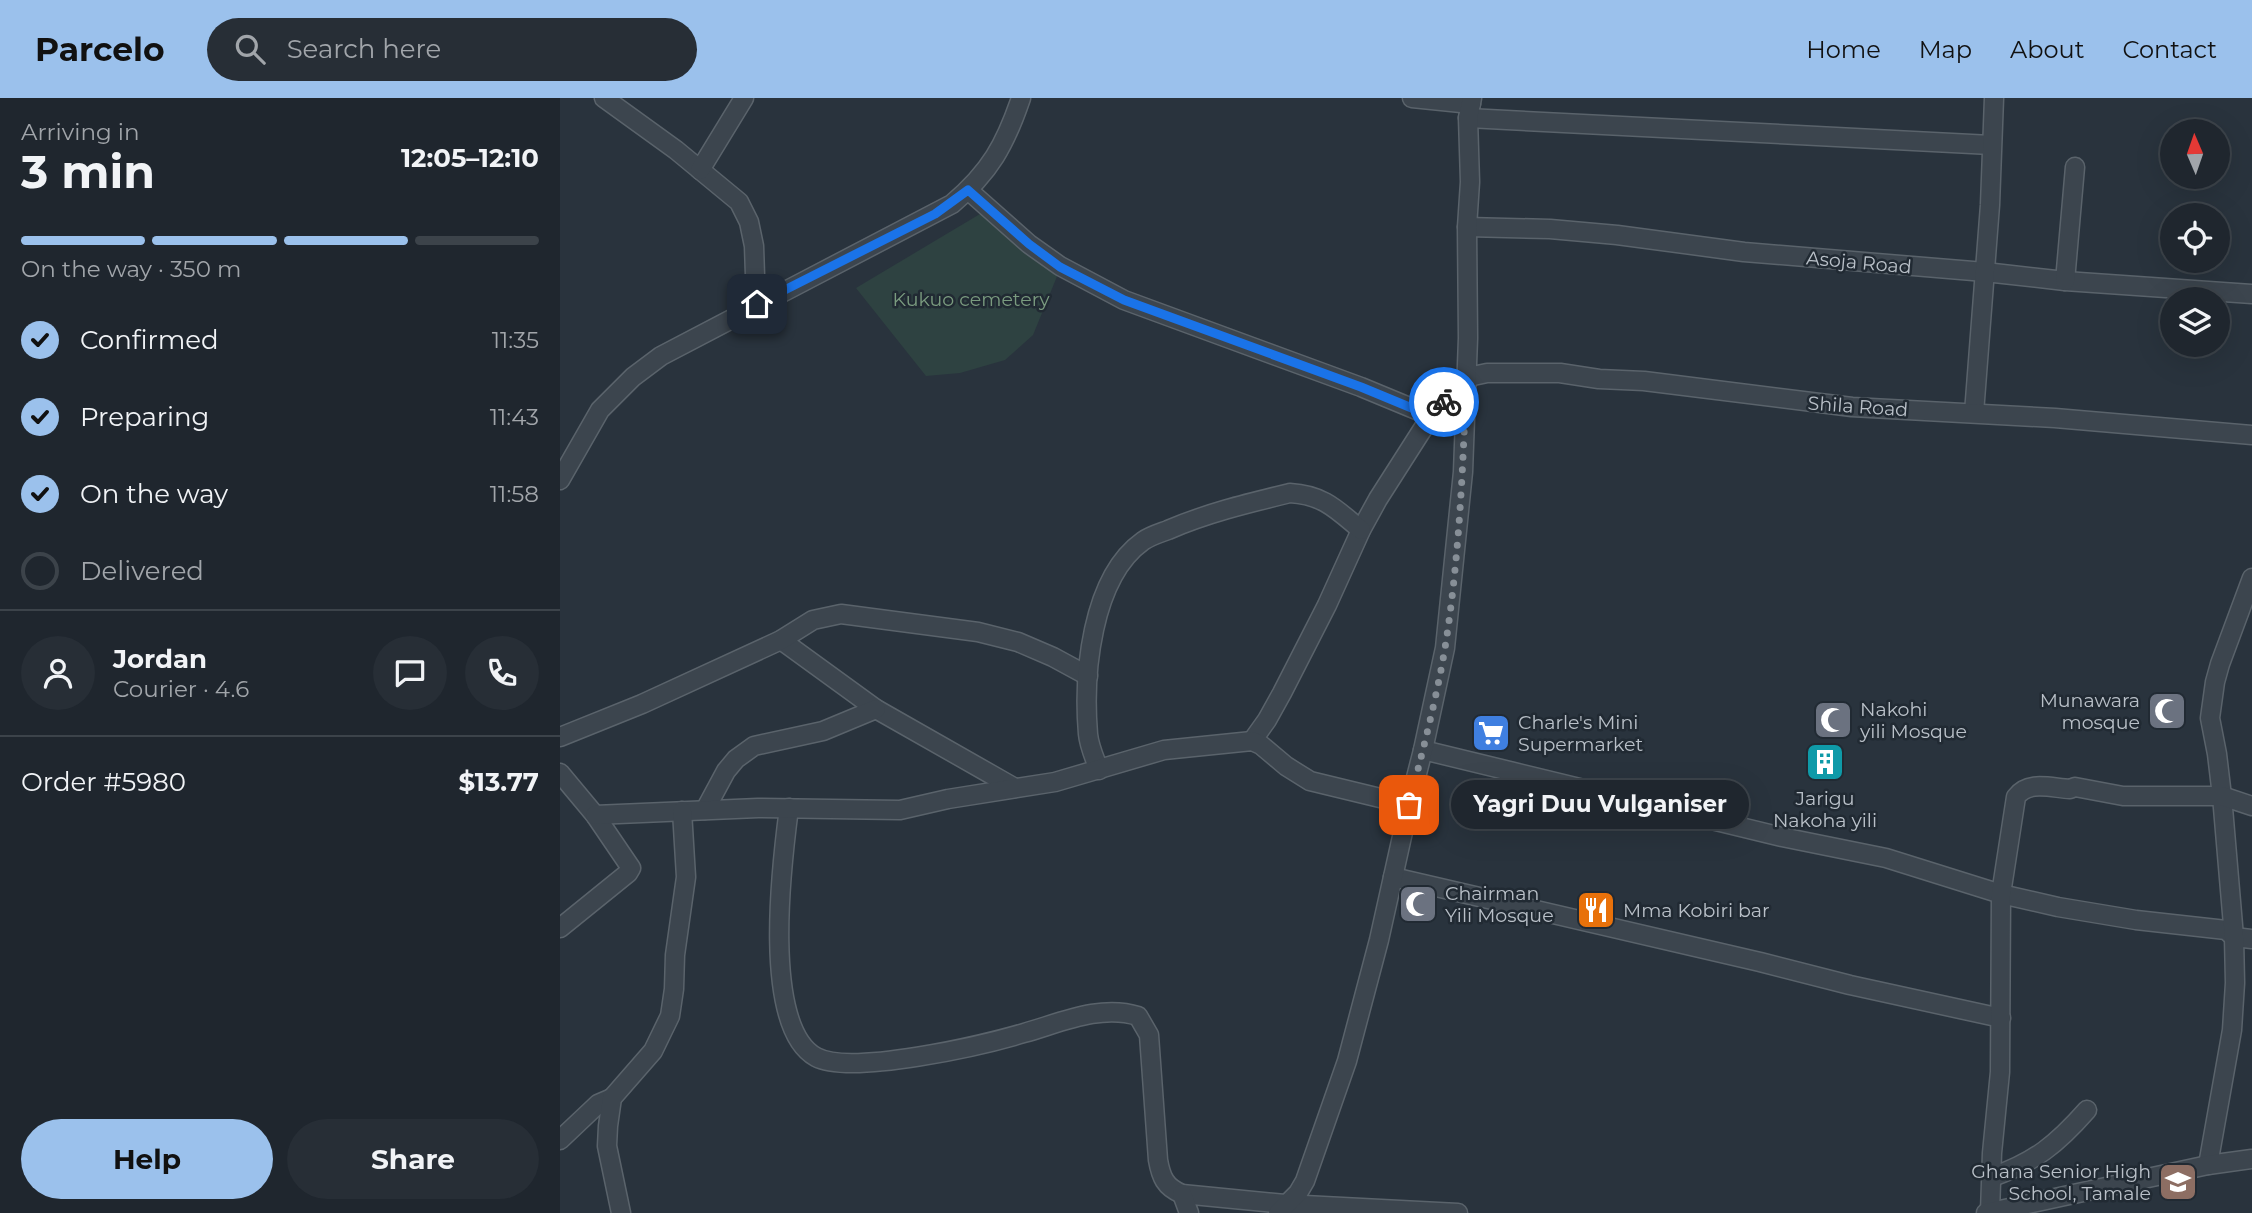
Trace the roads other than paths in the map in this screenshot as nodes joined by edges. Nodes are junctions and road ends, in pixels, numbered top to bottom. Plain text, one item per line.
1 (604, 98) edge
2 (744, 98) edge
3 (1021, 98) edge
4 (1412, 98) edge
5 (1994, 98) edge
6 (1470, 107) edge
7 (1991, 145) junction
8 (2075, 167) dead end
9 (700, 170) junction
10 (968, 190) junction
11 (1467, 227) junction
12 (1984, 272) junction
13 (2065, 281) junction
14 (2252, 294) edge
15 (757, 304) junction
16 (1466, 381) junction
17 (1973, 413) junction
18 (1431, 416) junction
19 (2252, 435) edge
20 (562, 471) edge
21 (1361, 530) junction
22 (2252, 578) edge
23 (781, 640) junction
24 (1088, 676) junction
25 (876, 709) junction
26 (560, 737) edge
27 (1252, 741) junction
28 (1423, 750) junction
29 (1099, 770) junction
30 (560, 773) edge
31 (1015, 788) junction
32 (2222, 796) junction
33 (1409, 805) junction
34 (2252, 807) edge
35 (789, 808) junction
36 (705, 810) junction
37 (682, 811) junction
38 (596, 815) junction
39 (1393, 877) junction
40 (2001, 894) junction
41 (560, 928) edge
42 (2243, 938) edge
43 (2001, 1018) junction
44 (612, 1098) junction
45 (2087, 1110) dead end
46 (560, 1140) edge
47 (2252, 1159) edge
48 (2208, 1165) junction
49 (1992, 1177) junction
50 (1182, 1194) junction
51 (1282, 1209) edge
52 (621, 1213) edge
53 (1189, 1213) edge
54 (1458, 1213) edge
55 (1988, 1213) edge

1 - 9 street
2 - 9 street
3 - 10 street
4 - 6 street
5 - 7 street
6 - 7 street
6 - 11 street
7 - 12 street
8 - 13 street
9 - 15 street
10 - 15 street
10 - 18 street
11 - 12 street, Asoja Road
11 - 16 street
12 - 13 street, Asoja Road
12 - 17 street
13 - 14 street, Asoja Road
15 - 20 street
16 - 17 street, Shila Road
16 - 18 street
16 - 28 street
17 - 19 street, Shila Road
18 - 21 street
21 - 24 street
21 - 27 street
22 - 32 street
23 - 24 street
23 - 25 street
23 - 26 street
24 - 29 street
25 - 31 street
25 - 36 street
27 - 29 street
27 - 33 street
28 - 33 street
28 - 40 street
29 - 31 street
30 - 38 street
31 - 35 street
32 - 34 street
32 - 40 street
32 - 42 street
33 - 39 street
35 - 36 street
35 - 50 street
36 - 37 street
37 - 38 street
37 - 44 street
38 - 41 street
39 - 43 street
39 - 51 street
40 - 42 street
40 - 43 street
42 - 48 street
43 - 49 street
44 - 46 street
44 - 52 street
45 - 49 street
47 - 48 street
48 - 55 street
49 - 55 street
50 - 51 street
50 - 53 street
51 - 54 street

